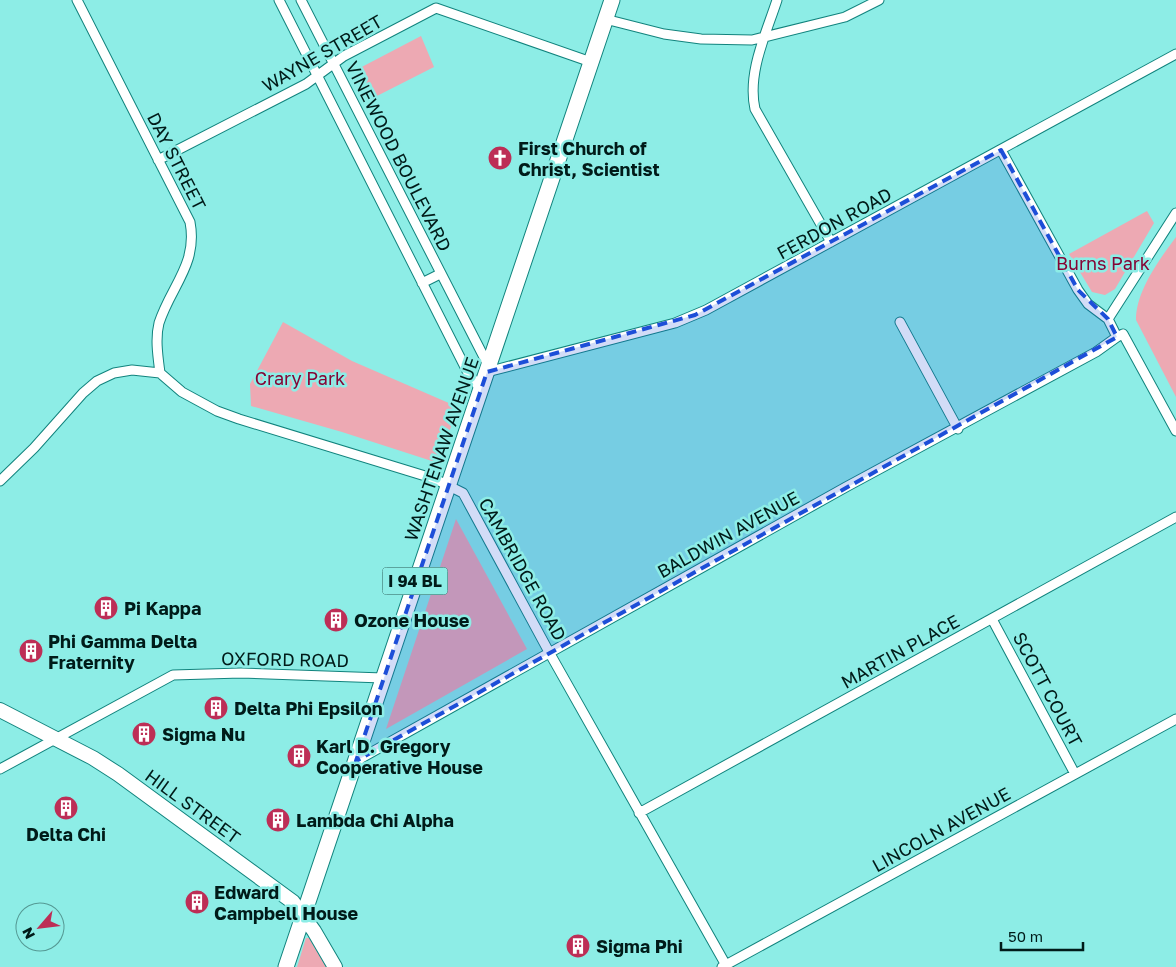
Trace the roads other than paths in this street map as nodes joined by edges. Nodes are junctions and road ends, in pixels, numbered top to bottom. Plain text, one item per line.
1 (77, 0) edge
2 (279, 0) edge
3 (301, 0) edge
4 (612, 0) edge
5 (777, 0) edge
6 (880, 0) edge
7 (435, 4) edge
8 (605, 19) junction
9 (765, 37) junction
10 (1176, 54) edge
11 (591, 62) junction
12 (334, 64) junction
13 (318, 76) junction
14 (1001, 150) junction
15 (158, 160) junction
16 (1176, 212) edge
17 (832, 242) junction
18 (440, 274) junction
19 (422, 283) junction
20 (1108, 319) junction
21 (900, 322) dead end
22 (1117, 337) junction
23 (488, 370) junction
24 (160, 373) junction
25 (481, 390) junction
26 (958, 429) junction
27 (1176, 431) edge
28 (0, 481) edge
29 (447, 484) junction
30 (1176, 517) edge
31 (992, 619) junction
32 (549, 652) junction
33 (383, 678) junction
34 (0, 710) edge
35 (1176, 719) edge
36 (54, 739) junction
37 (356, 761) junction
38 (0, 769) edge
39 (1076, 774) junction
40 (639, 813) junction
41 (303, 915) junction
42 (724, 966) edge
43 (286, 967) edge
44 (335, 967) edge

1 - 15 street, DAY STREET
2 - 13 street, VINEWOOD BOULEVARD
3 - 12 street, VINEWOOD BOULEVARD
4 - 8 main road, WASHTENAW AVENUE / I 94 BL
5 - 9 street
6 - 9 street
7 - 11 street, WAYNE STREET
7 - 12 street, WAYNE STREET
8 - 9 street
8 - 11 main road, WASHTENAW AVENUE / I 94 BL
9 - 17 street
10 - 14 street, FERDON ROAD
11 - 23 main road, WASHTENAW AVENUE / I 94 BL
12 - 13 street, WAYNE STREET
12 - 18 street, VINEWOOD BOULEVARD
13 - 15 street, WAYNE STREET
13 - 19 street, VINEWOOD BOULEVARD
14 - 17 street, FERDON ROAD
14 - 20 street
15 - 24 street, DAY STREET
16 - 20 street
17 - 23 street, FERDON ROAD
18 - 19 street, VINEWOOD BOULEVARD
18 - 23 street, VINEWOOD BOULEVARD
19 - 25 street, VINEWOOD BOULEVARD
20 - 22 street
21 - 26 street
22 - 26 street, BALDWIN AVENUE
22 - 27 street
23 - 25 main road, WASHTENAW AVENUE / I 94 BL
24 - 28 street
24 - 29 street, CAMBRIDGE ROAD
25 - 29 main road, WASHTENAW AVENUE / I 94 BL
26 - 32 street, BALDWIN AVENUE
29 - 32 street, CAMBRIDGE ROAD
29 - 33 main road, WASHTENAW AVENUE / I 94 BL
30 - 31 street, MARTIN PLACE
31 - 39 street, SCOTT COURT
31 - 40 street, MARTIN PLACE
32 - 37 street, BALDWIN AVENUE
32 - 40 street, CAMBRIDGE ROAD
33 - 36 street, OXFORD ROAD
33 - 37 main road, WASHTENAW AVENUE / I 94 BL
34 - 36 street, HILL STREET
35 - 39 street, LINCOLN AVENUE
36 - 38 street, OXFORD ROAD
36 - 41 street, HILL STREET
37 - 41 main road, WASHTENAW AVENUE / I 94 BL
39 - 42 street, LINCOLN AVENUE
40 - 42 street, CAMBRIDGE ROAD
41 - 43 main road, WASHTENAW AVENUE / I 94 BL
41 - 44 street, HILL STREET

